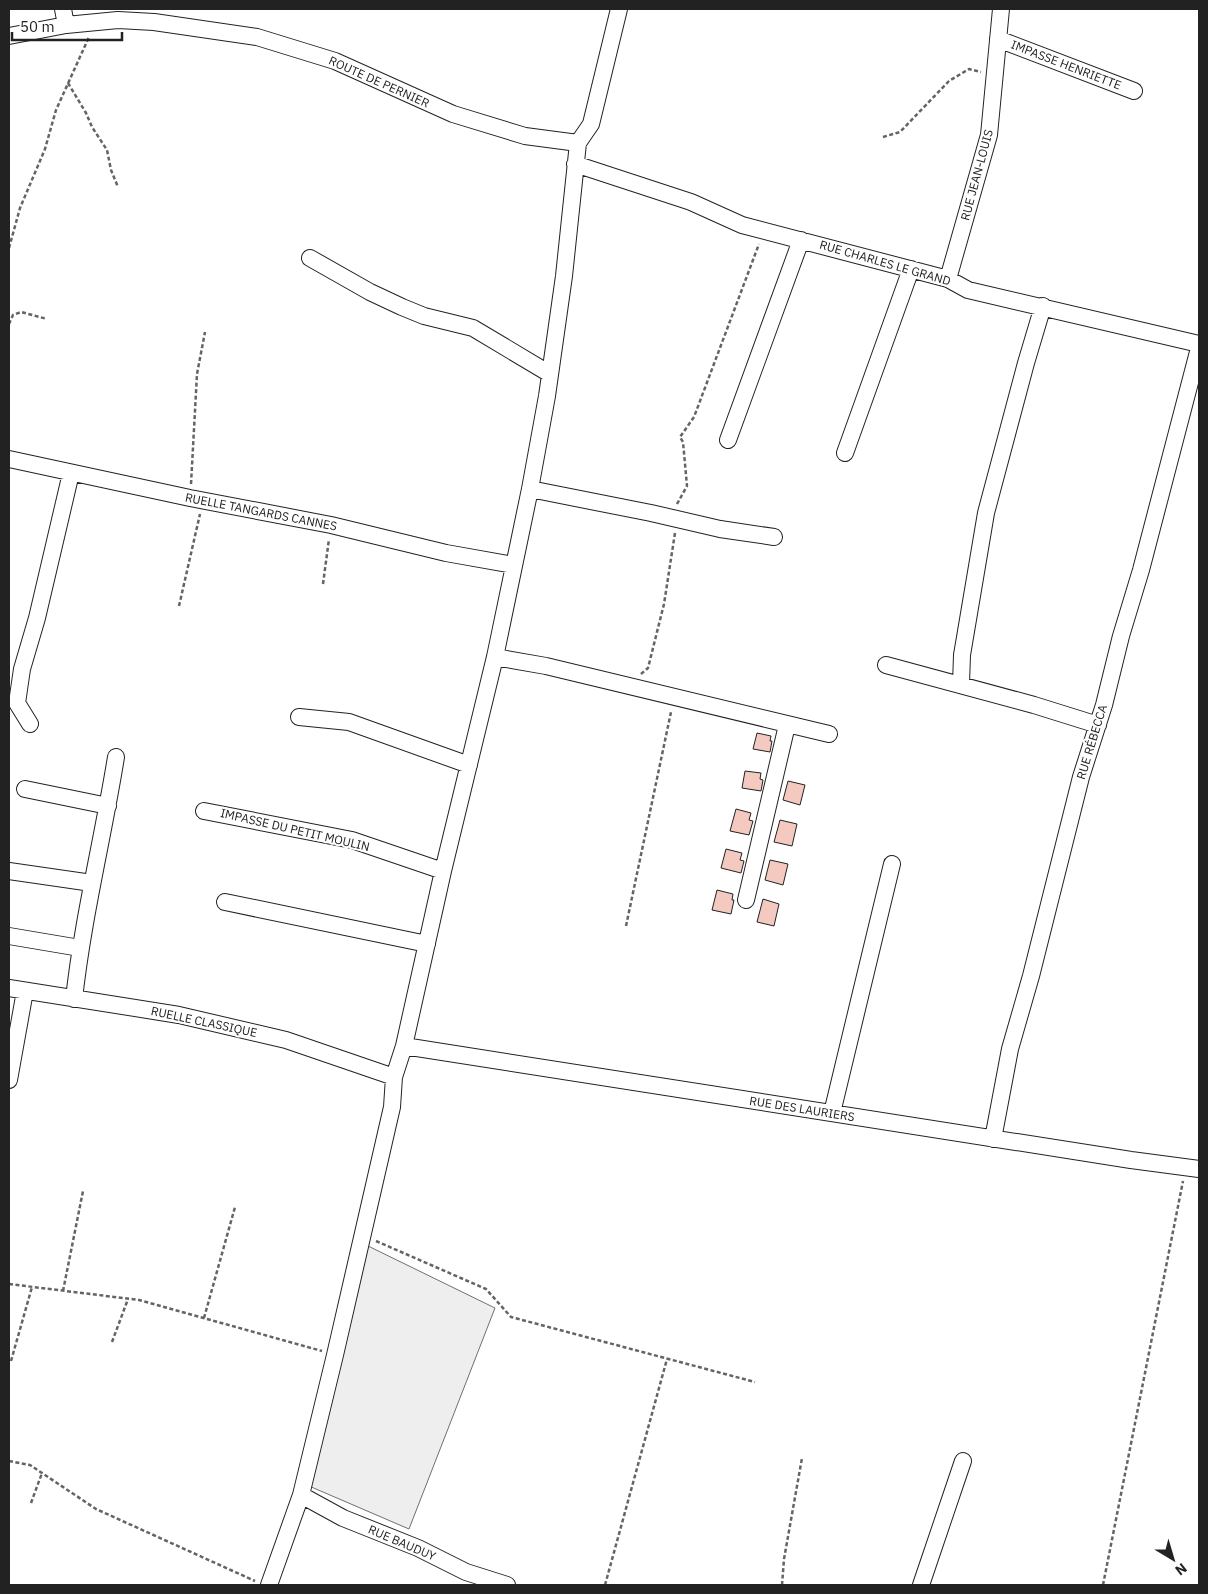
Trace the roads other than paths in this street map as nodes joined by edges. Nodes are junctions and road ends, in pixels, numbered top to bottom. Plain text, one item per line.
1 (619, 9) edge
2 (1001, 9) edge
3 (156, 16) edge
4 (64, 17) edge
5 (9, 36) edge
6 (998, 39) junction
7 (1134, 91) dead end
8 (578, 143) junction
9 (576, 164) junction
10 (801, 240) junction
11 (310, 258) dead end
12 (911, 269) junction
13 (948, 279) junction
14 (1043, 306) junction
15 (1199, 344) edge
16 (1199, 348) edge
17 (550, 374) junction
18 (728, 440) dead end
19 (845, 453) dead end
20 (9, 459) edge
21 (71, 473) junction
22 (530, 490) junction
23 (774, 537) dead end
24 (514, 565) junction
25 (495, 657) junction
26 (886, 665) dead end
27 (960, 684) junction
28 (299, 717) dead end
29 (30, 724) dead end
30 (787, 725) junction
31 (1098, 725) junction
32 (829, 734) dead end
33 (116, 757) dead end
34 (468, 765) junction
35 (25, 789) dead end
36 (108, 806) junction
37 (204, 810) dead end
38 (892, 864) dead end
39 (9, 871) edge
40 (443, 871) junction
41 (92, 883) junction
42 (746, 900) dead end
43 (225, 902) dead end
44 (9, 936) edge
45 (427, 944) junction
46 (80, 948) junction
47 (9, 988) edge
48 (26, 991) junction
49 (74, 999) junction
50 (404, 1046) junction
51 (394, 1077) junction
52 (9, 1080) edge
53 (832, 1113) junction
54 (993, 1139) junction
55 (1193, 1168) edge
56 (963, 1461) dead end
57 (301, 1495) junction
58 (263, 1583) edge
59 (506, 1585) edge
60 (922, 1585) edge

1 - 8 street
2 - 6 street, RUE JEAN-LOUIS
3 - 4 street, ROUTE DE PERNIER
3 - 8 street, ROUTE DE PERNIER
4 - 5 street, ROUTE DE PERNIER
6 - 7 street, IMPASSE HENRIETTE
6 - 13 street, RUE JEAN-LOUIS
8 - 9 street
9 - 10 street, RUE CHARLES LE GRAND
9 - 17 street
10 - 12 street, RUE CHARLES LE GRAND
10 - 18 street
11 - 17 street
12 - 13 street, RUE CHARLES LE GRAND
12 - 19 street
13 - 14 street, RUE CHARLES LE GRAND
14 - 15 street, RUE CHARLES LE GRAND
14 - 27 street
16 - 31 street, RUE RÉBECCA
17 - 22 street
20 - 21 street, RUELLE TANGARDS CANNES
21 - 24 street, RUELLE TANGARDS CANNES
21 - 29 street
22 - 23 street
22 - 24 street
24 - 25 street
25 - 30 street
25 - 34 street
26 - 27 street
27 - 31 street
28 - 34 street
30 - 32 street
30 - 42 street
31 - 54 street, RUE RÉBECCA
33 - 36 street
34 - 40 street
35 - 36 street
36 - 41 street
37 - 40 street, IMPASSE DU PETIT MOULIN
38 - 53 street
39 - 41 street
40 - 45 street
41 - 46 street
43 - 45 street
44 - 46 street
45 - 50 street
46 - 49 street
47 - 48 street, RUELLE CLASSIQUE
48 - 49 street, RUELLE CLASSIQUE
48 - 52 street
49 - 51 street, RUELLE CLASSIQUE
50 - 51 street
50 - 53 street, RUE DES LAURIERS
51 - 57 street
53 - 54 street, RUE DES LAURIERS
54 - 55 street, RUE DES LAURIERS
56 - 60 street
57 - 58 street
57 - 59 street, RUE BAUDUY

